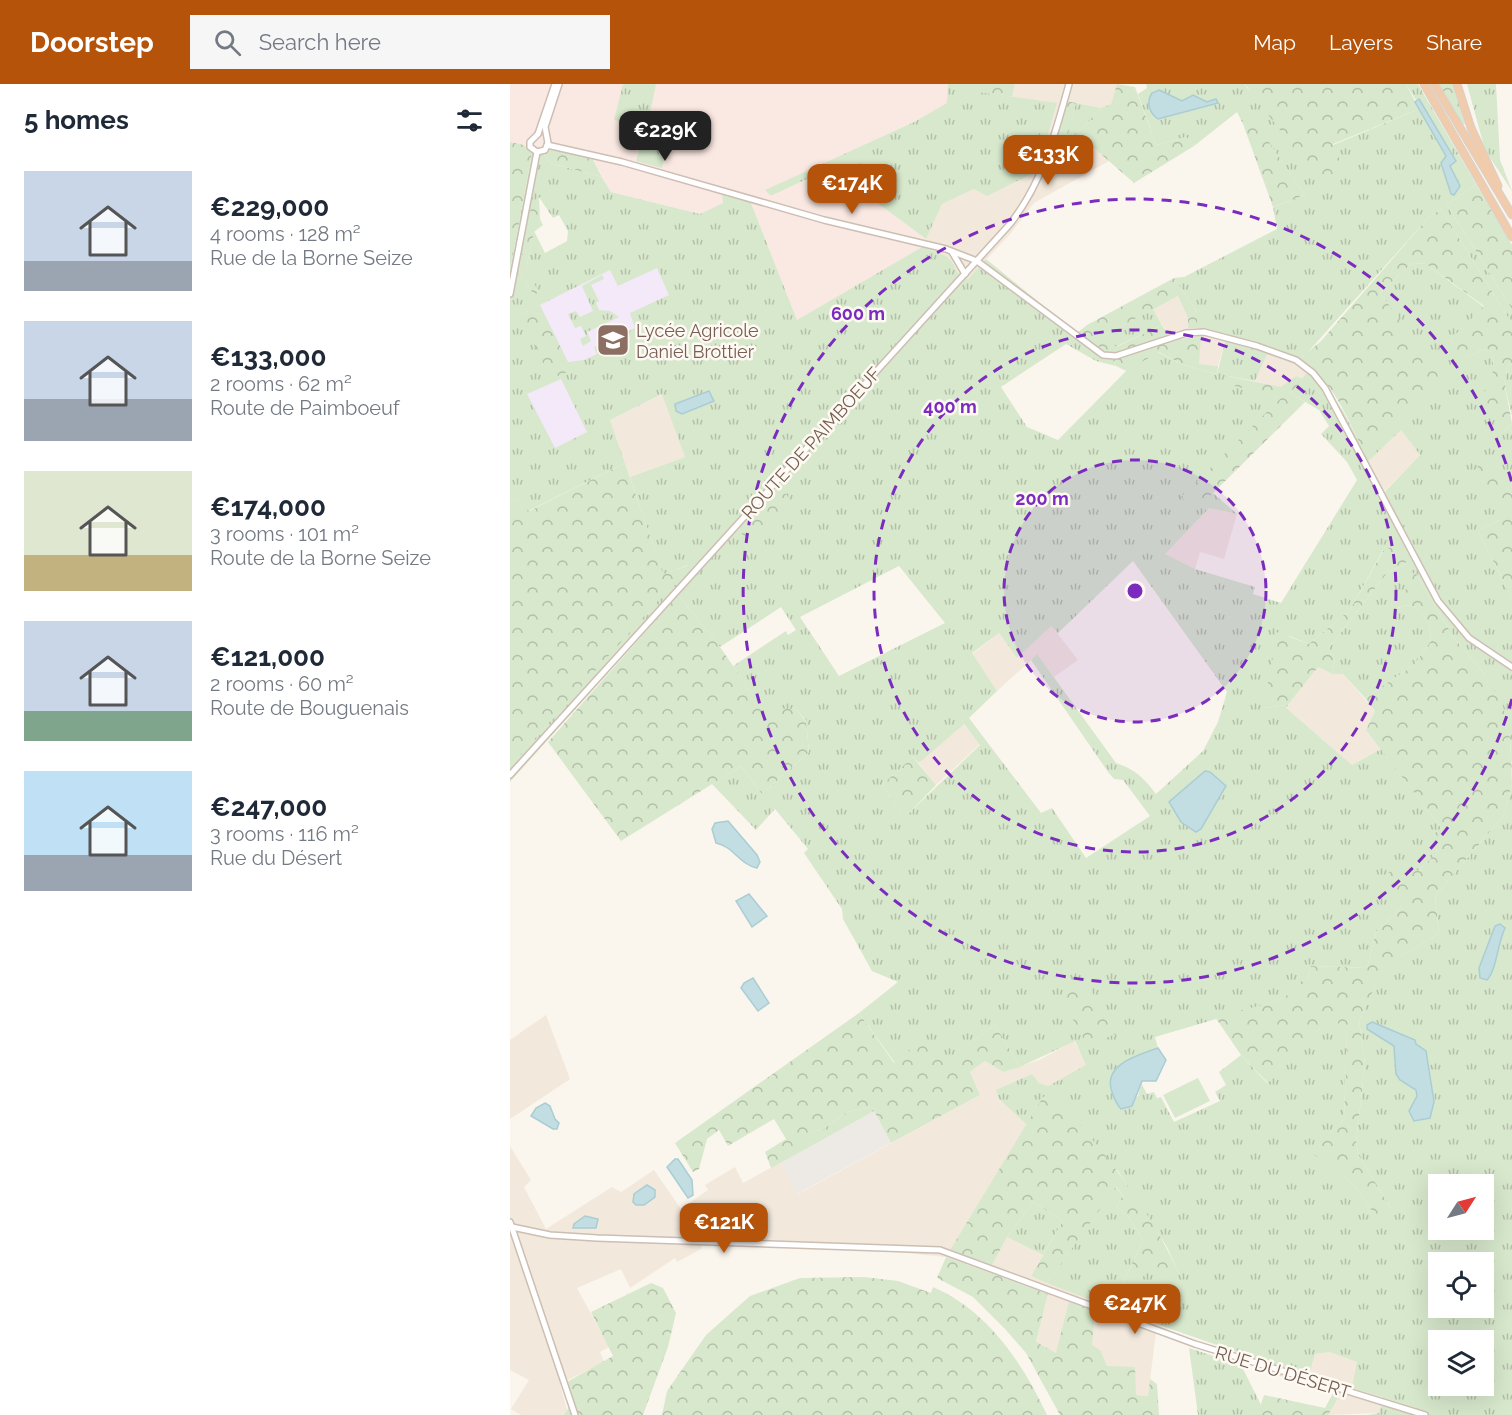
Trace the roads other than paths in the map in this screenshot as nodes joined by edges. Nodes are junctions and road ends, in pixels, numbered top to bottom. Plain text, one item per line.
1 (557, 84) edge
2 (1069, 84) edge
3 (1424, 84) edge
4 (1434, 84) edge
5 (1457, 84) edge
6 (538, 134) junction
7 (546, 138) junction
8 (547, 145) junction
9 (537, 152) junction
10 (1506, 204) junction
11 (1512, 215) edge
12 (1512, 237) edge
13 (951, 251) junction
14 (977, 261) junction
15 (965, 274) junction
16 (510, 294) edge
17 (1512, 667) edge
18 (510, 776) edge
19 (511, 1225) edge
20 (575, 1415) edge
21 (1425, 1415) edge

1 - 6 street
1 - 7 street
2 - 14 street, ROUTE DE PAIMBOEUF
3 - 12 highway
4 - 10 highway
5 - 10 highway
6 - 7 street
6 - 9 street
7 - 8 street
8 - 9 street
8 - 13 street
9 - 16 street
10 - 11 highway
13 - 14 street
13 - 15 street
14 - 15 street, ROUTE DE PAIMBOEUF
14 - 17 street
15 - 18 street, ROUTE DE PAIMBOEUF
19 - 20 street
19 - 21 street, RUE DU DÉSERT

